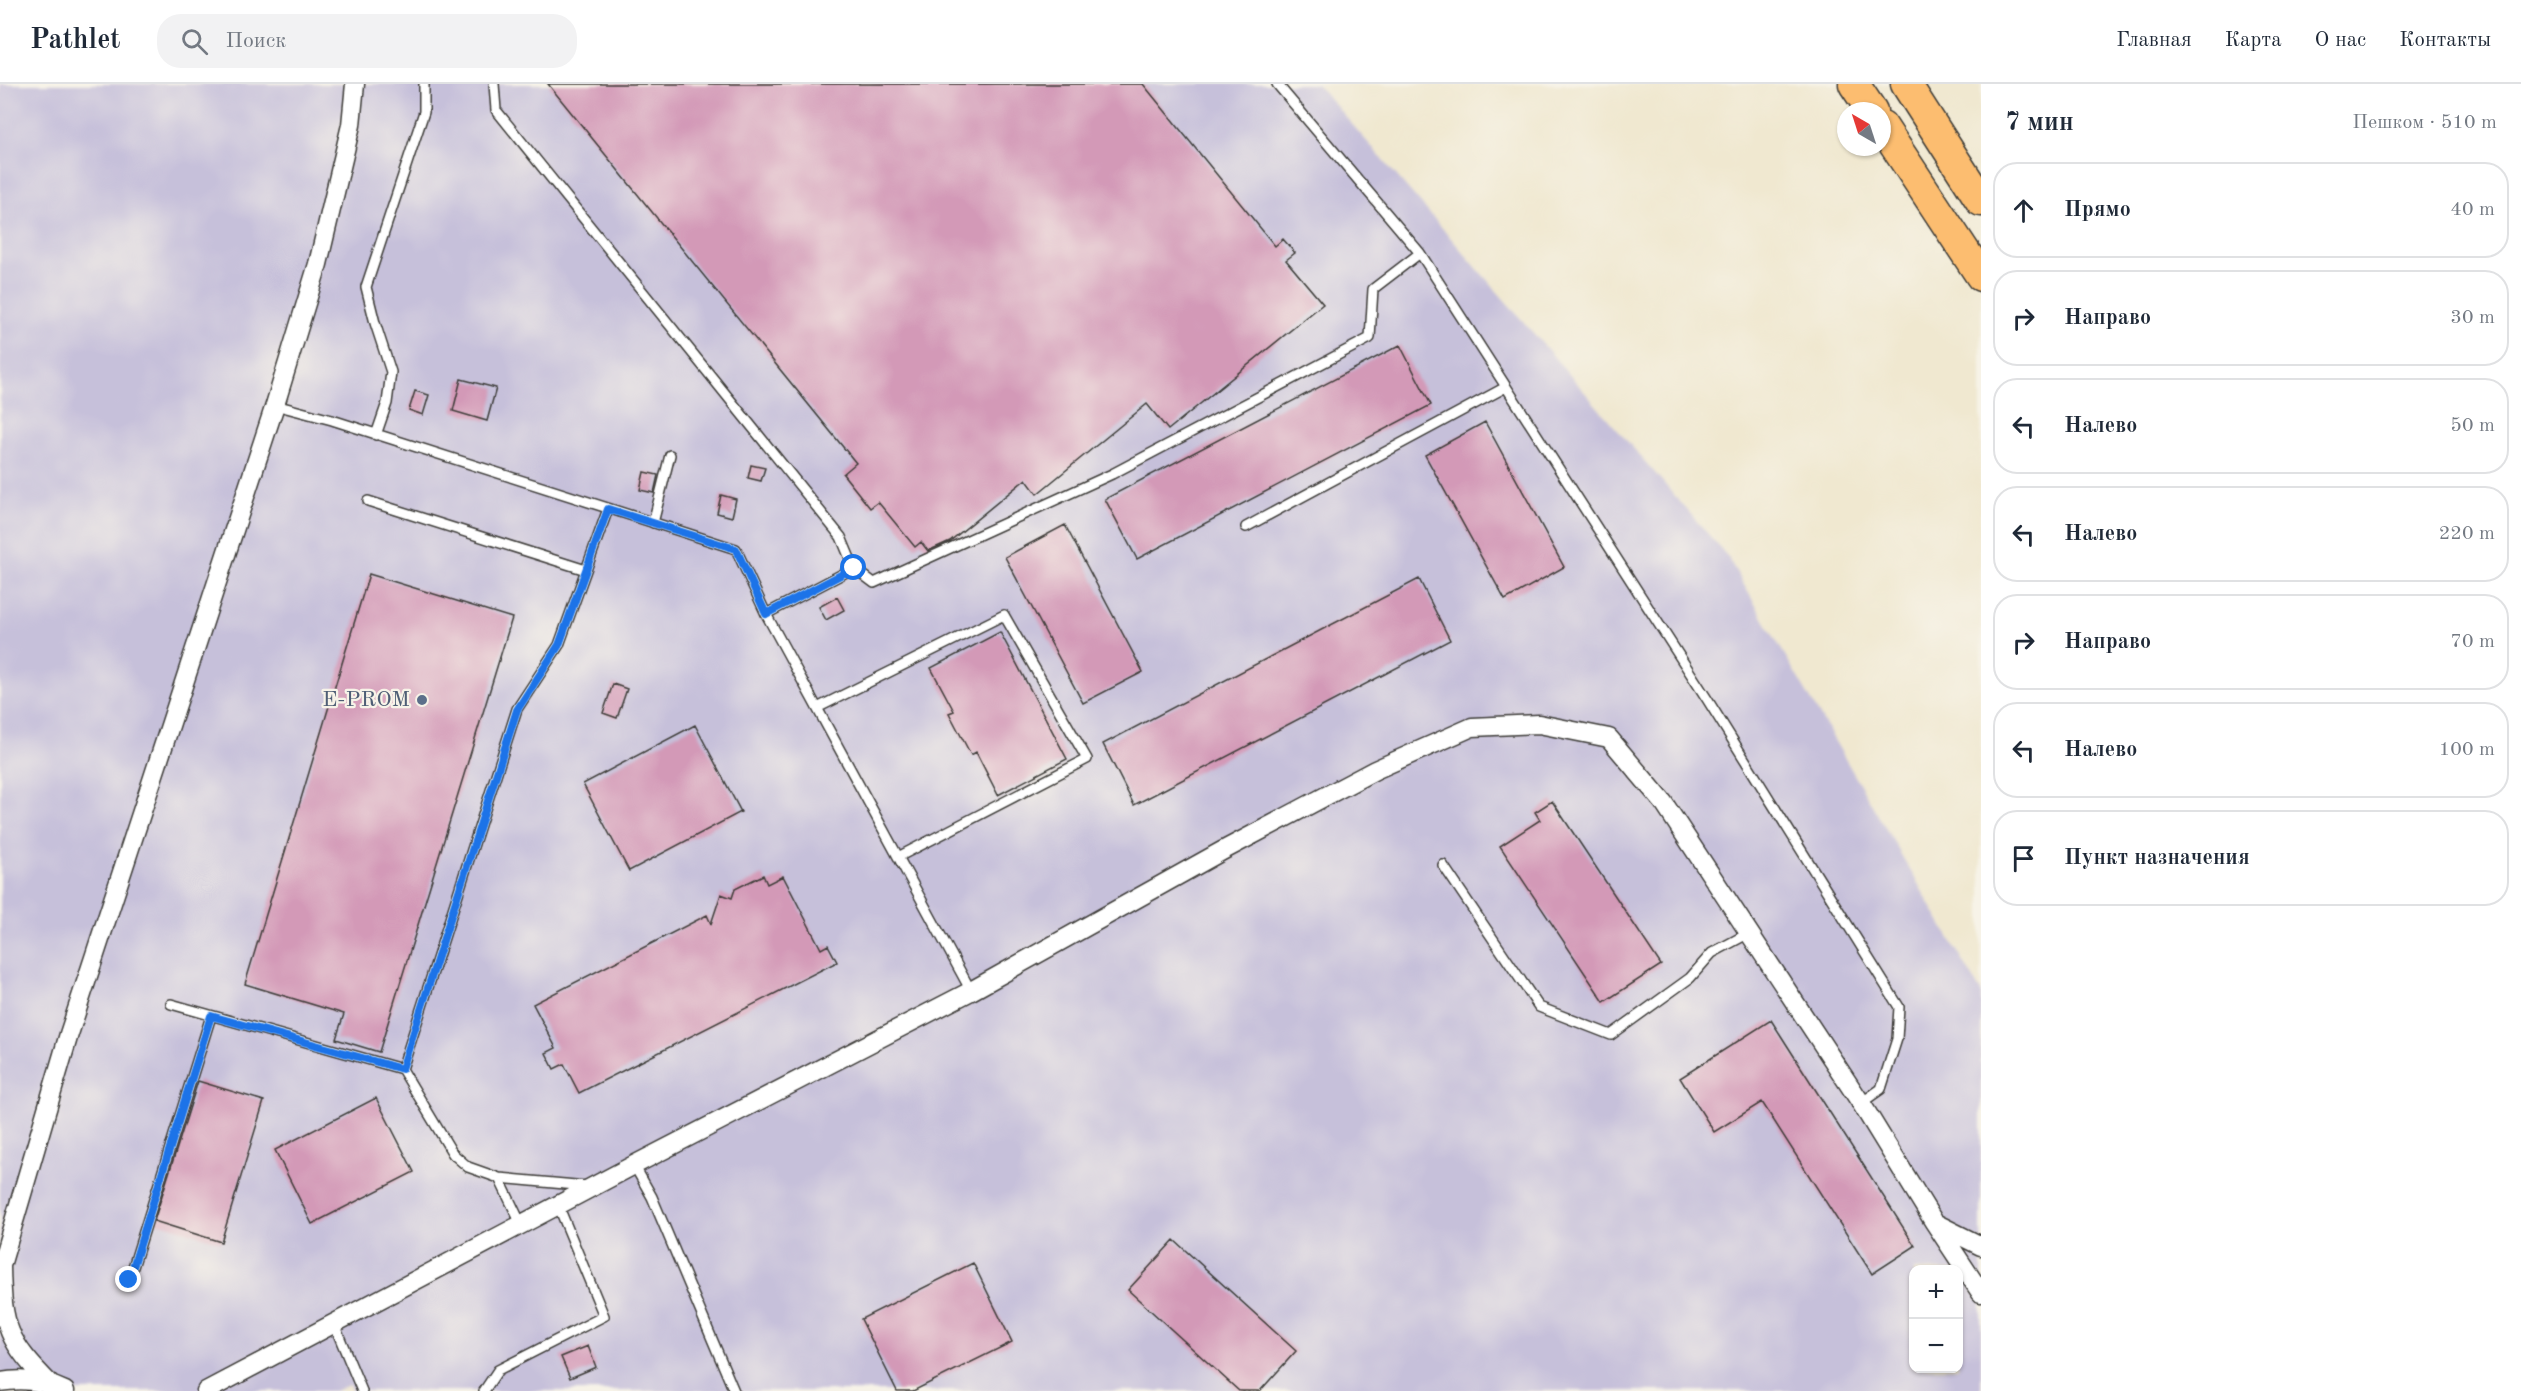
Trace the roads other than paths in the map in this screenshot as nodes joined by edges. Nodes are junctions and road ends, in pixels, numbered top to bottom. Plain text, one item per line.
1 (355, 84) edge
2 (424, 84) edge
3 (494, 84) edge
4 (1277, 84) edge
5 (1854, 84) edge
6 (1906, 84) edge
7 (1866, 102) edge
8 (1891, 140) edge
9 (1981, 201) edge
10 (1420, 254) junction
11 (1981, 276) edge
12 (1506, 387) junction
13 (275, 405) junction
14 (376, 435) junction
15 (670, 455) dead end
16 (368, 501) dead end
17 (608, 509) junction
18 (653, 523) junction
19 (1246, 527) dead end
20 (854, 568) junction
21 (586, 570) junction
22 (766, 614) junction
23 (817, 708) junction
24 (898, 857) junction
25 (1443, 865) dead end
26 (1749, 933) junction
27 (971, 991) junction
28 (171, 1004) dead end
29 (211, 1016) junction
30 (402, 1069) junction
31 (1861, 1103) junction
32 (634, 1165) junction
33 (498, 1178) junction
34 (593, 1186) junction
35 (558, 1204) junction
36 (1934, 1222) junction
37 (522, 1226) junction
38 (1981, 1246) edge
39 (1, 1268) edge
40 (129, 1280) dead end
41 (1981, 1293) edge
42 (334, 1324) junction
43 (0, 1382) edge
44 (58, 1388) edge
45 (206, 1391) edge
46 (362, 1391) edge
47 (484, 1391) edge
48 (734, 1391) edge

1 - 13 street
2 - 14 lane
3 - 20 lane
4 - 10 lane
5 - 7 highway
6 - 9 highway
8 - 11 highway
10 - 12 lane
10 - 20 lane
12 - 19 lane
12 - 31 lane
13 - 14 lane
13 - 39 street
14 - 17 lane
15 - 18 lane
16 - 21 lane
17 - 18 lane
17 - 21 lane
18 - 22 lane
20 - 22 lane
21 - 30 lane
22 - 23 lane
23 - 24 lane
23 - 24 lane
24 - 27 lane
25 - 26 lane
26 - 27 street
26 - 31 street
27 - 32 street
28 - 29 lane
29 - 30 lane
29 - 40 lane
30 - 33 lane
31 - 36 street
32 - 34 street
32 - 48 lane
33 - 34 lane
33 - 37 lane
34 - 35 street
35 - 37 street
35 - 47 lane
36 - 38 street
36 - 41 street
37 - 42 street
39 - 44 street
42 - 45 street
42 - 46 lane
43 - 44 street

